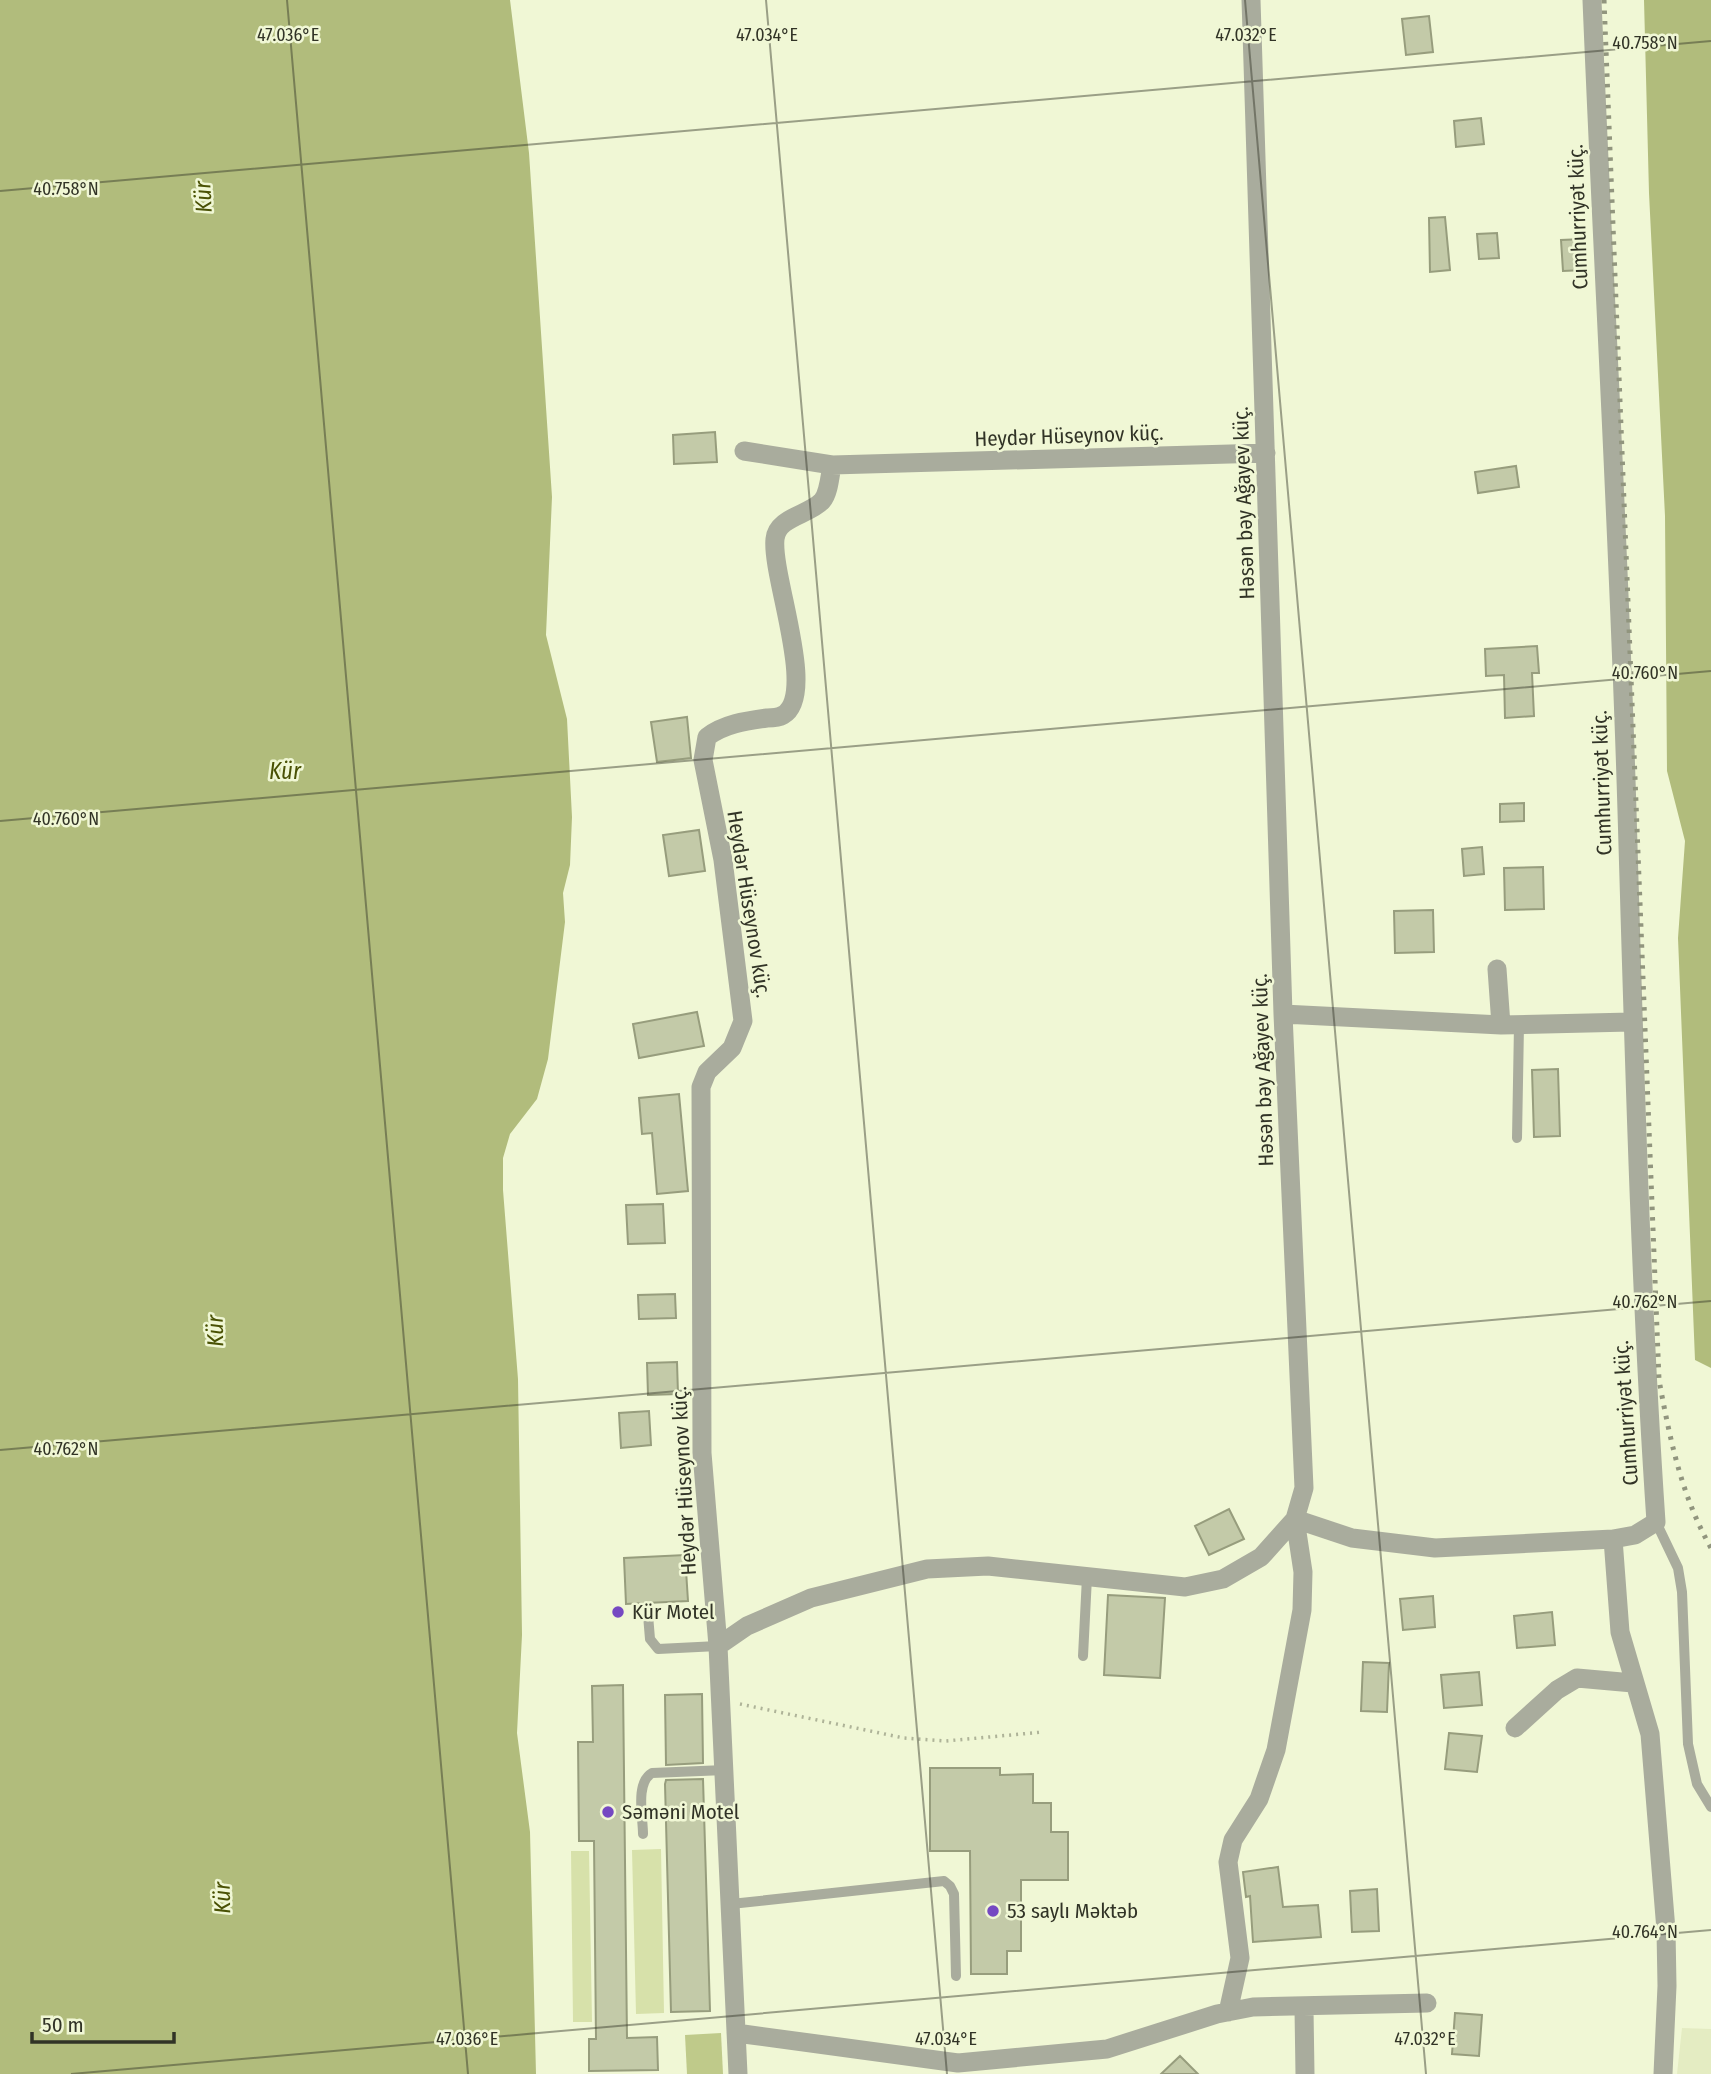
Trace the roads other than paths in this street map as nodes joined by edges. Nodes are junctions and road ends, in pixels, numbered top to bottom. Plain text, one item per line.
1 (1251, 0) edge
2 (1592, 0) edge
3 (744, 451) dead end
4 (1266, 453) junction
5 (832, 465) junction
6 (1497, 969) dead end
7 (1283, 1014) junction
8 (1631, 1022) junction
9 (1510, 1025) junction
10 (1517, 1138) dead end
11 (1294, 1520) junction
12 (1656, 1522) junction
13 (1613, 1539) junction
14 (1087, 1577) junction
15 (648, 1615) dead end
16 (718, 1646) junction
17 (1083, 1656) dead end
18 (1633, 1683) junction
19 (1515, 1728) dead end
20 (725, 1770) junction
21 (1711, 1807) edge
22 (643, 1834) dead end
23 (732, 1904) junction
24 (956, 1976) dead end
25 (1427, 2004) dead end
26 (1304, 2009) junction
27 (1228, 2012) junction
28 (736, 2033) junction
29 (738, 2074) edge
30 (1305, 2074) edge
31 (1663, 2074) edge

1 - 4 street, Həsən bəy Ağayev küç.
2 - 8 street, Cumhurriyət küç.
3 - 5 street
4 - 5 street, Heydər Hüseynov küç.
4 - 7 street, Həsən bəy Ağayev küç.
5 - 16 street, Heydər Hüseynov küç.
6 - 9 street
7 - 9 street
7 - 11 street, Həsən bəy Ağayev küç.
8 - 9 street
8 - 12 street, Cumhurriyət küç.
9 - 10 lane
11 - 13 street
11 - 14 street, Həsən bəy Ağayev küç.
11 - 27 street
12 - 13 street
12 - 21 lane
13 - 18 street
14 - 16 street, Həsən bəy Ağayev küç.
14 - 17 lane
15 - 16 lane
16 - 20 street, Heydər Hüseynov küç.
18 - 19 street
18 - 31 street
20 - 22 lane
20 - 23 street, Heydər Hüseynov küç.
23 - 24 lane
23 - 28 street, Heydər Hüseynov küç.
25 - 26 street
26 - 27 street
26 - 30 street
27 - 28 street
28 - 29 street, Heydər Hüseynov küç.

